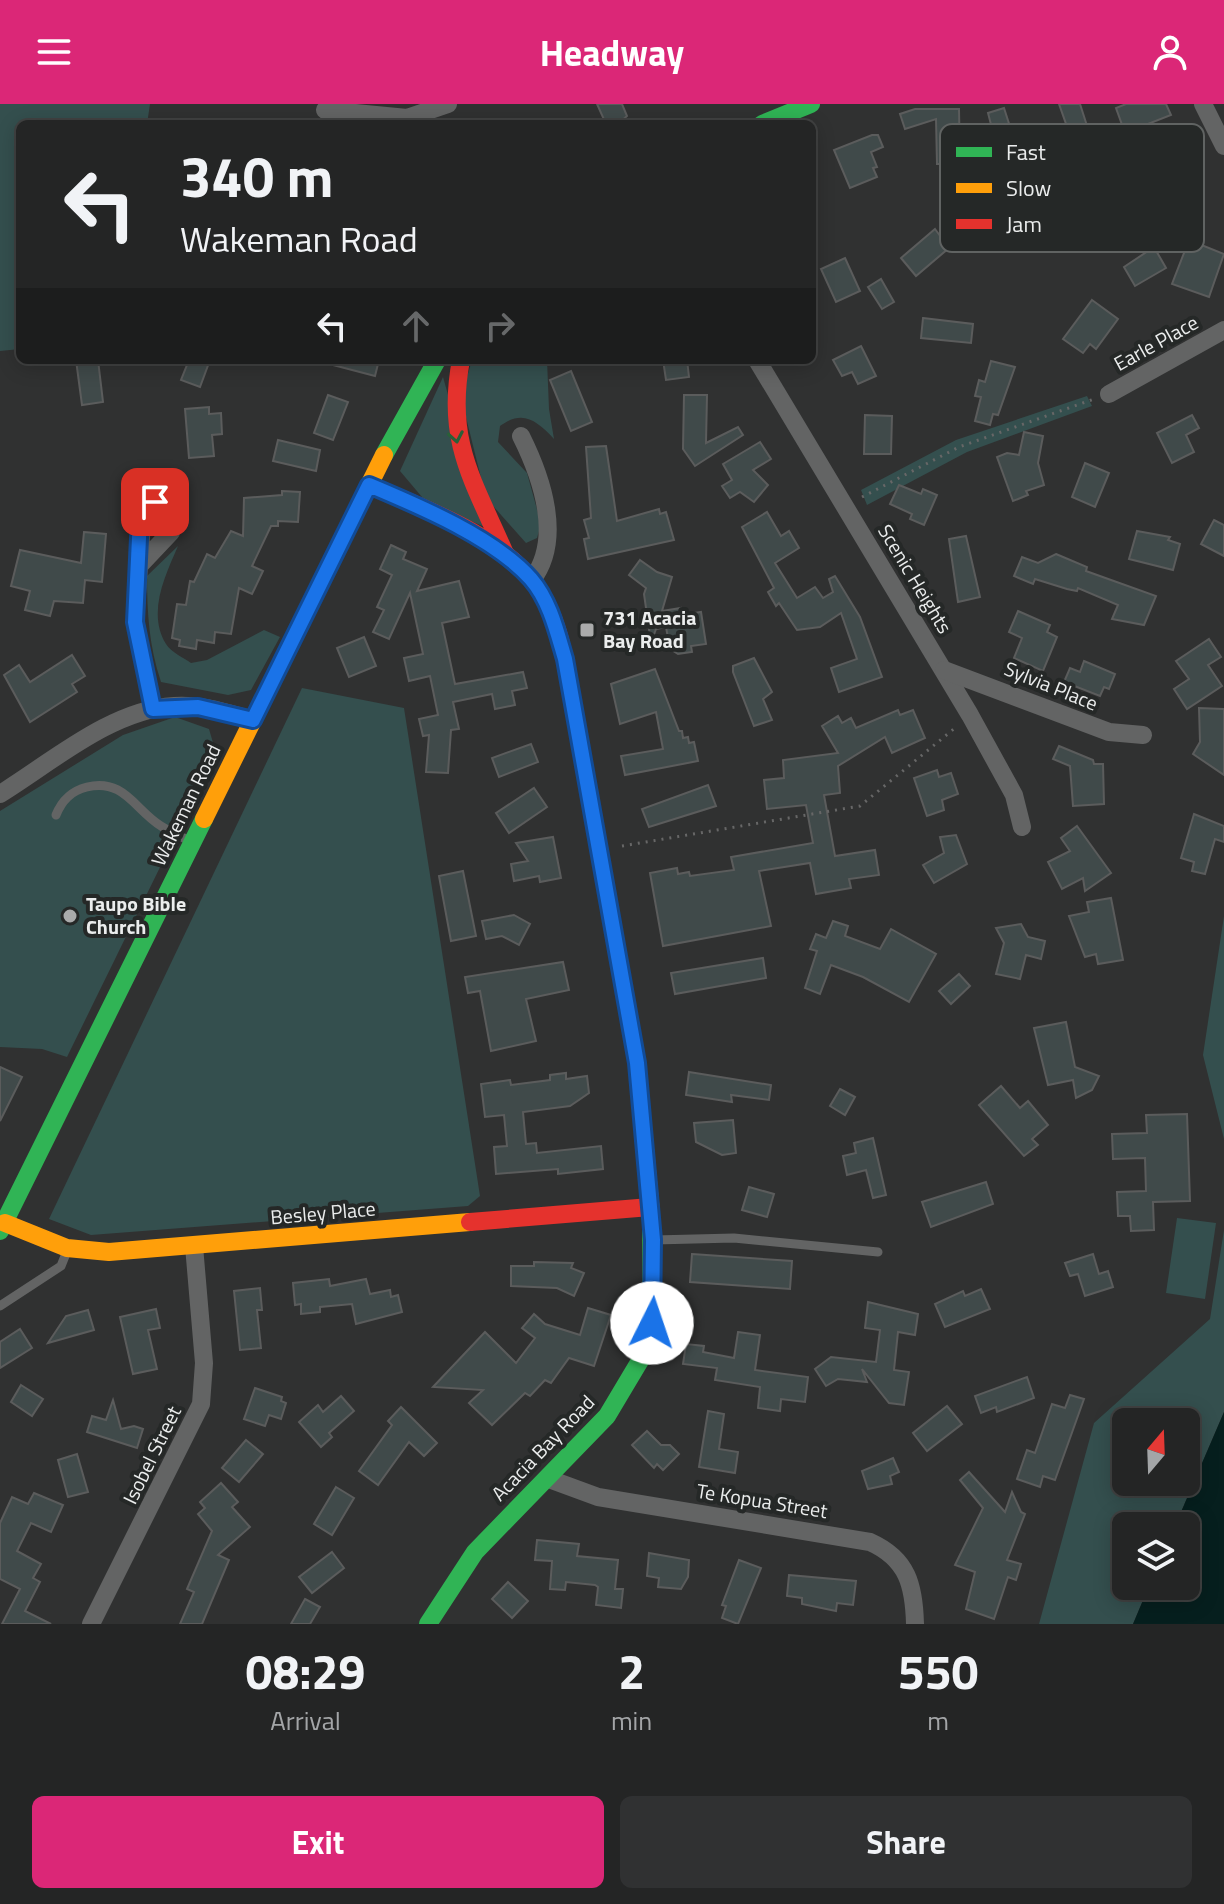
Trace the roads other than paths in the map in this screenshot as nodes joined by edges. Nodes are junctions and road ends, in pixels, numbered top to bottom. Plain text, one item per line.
1 (448, 104) edge
2 (811, 104) edge
3 (1203, 104) edge
4 (325, 110) dead end
5 (772, 120) edge
6 (1224, 146) edge
7 (1224, 330) edge
8 (435, 364) edge
9 (460, 364) edge
10 (759, 364) edge
11 (1109, 394) road end
12 (521, 436) dead end
13 (369, 485) junction
14 (506, 556) junction
15 (137, 568) dead end
16 (532, 580) junction
17 (944, 670) junction
18 (153, 709) junction
19 (253, 720) junction
20 (1143, 735) dead end
21 (0, 794) edge
22 (56, 815) dead end
23 (1022, 827) dead end
24 (193, 842) junction
25 (650, 1207) junction
26 (2, 1227) edge
27 (653, 1240) junction
28 (194, 1246) junction
29 (67, 1248) junction
30 (878, 1252) dead end
31 (0, 1306) edge
32 (549, 1479) junction
33 (91, 1624) edge
34 (428, 1624) edge
35 (915, 1624) edge

1 - 4 street
2 - 5 street
3 - 6 street
7 - 11 street, Earle Place
8 - 13 street
9 -> 14 street
10 - 17 street, Scenic Heights
12 - 16 street
13 - 14 street, Acacia Bay Road
13 - 19 street, Wakeman Road
14 - 16 street, Acacia Bay Road
15 - 18 street
16 - 25 street, Acacia Bay Road
17 - 20 street, Sylvia Place
17 - 23 street, Scenic Heights
18 - 19 street
18 - 21 street
19 - 24 street, Wakeman Road
22 - 24 lane
24 - 26 street, Wakeman Road
25 - 27 street, Acacia Bay Road
25 - 28 street, Besley Place
26 - 29 street, Besley Place
27 - 30 lane
27 - 32 street, Acacia Bay Road
28 - 29 street, Besley Place
28 - 33 street, Isobel Street
29 - 31 lane
32 - 34 street, Acacia Bay Road
32 - 35 street, Te Kopua Street

